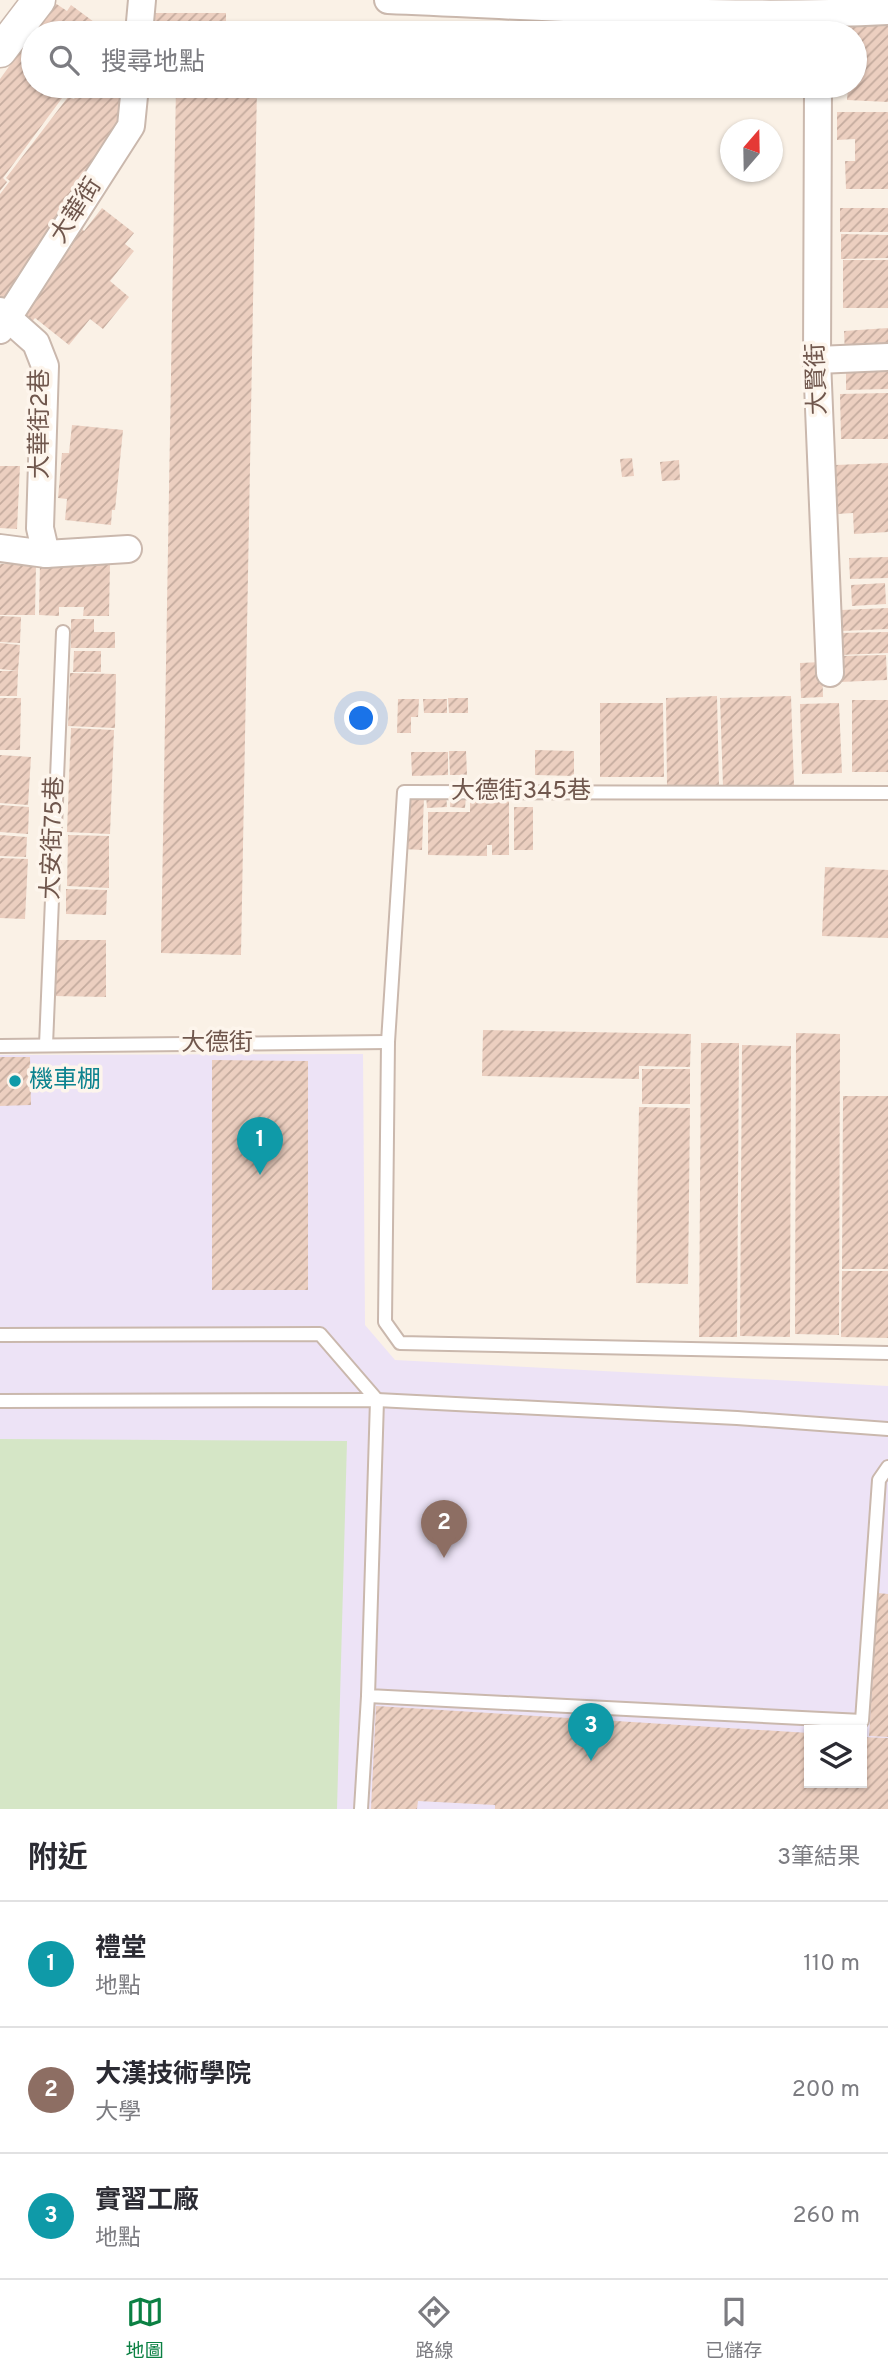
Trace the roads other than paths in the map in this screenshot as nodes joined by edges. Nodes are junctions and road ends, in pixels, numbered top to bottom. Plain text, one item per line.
1 (39, 0) edge
2 (142, 0) edge
3 (388, 0) edge
4 (649, 6) edge
5 (888, 11) edge
6 (806, 16) edge
7 (23, 21) edge
8 (140, 21) edge
9 (21, 24) edge
10 (0, 51) edge
11 (134, 98) edge
12 (818, 98) edge
13 (3, 319) edge
14 (888, 358) edge
15 (817, 359) junction
16 (0, 548) edge
17 (128, 550) dead end
18 (46, 554) junction
19 (63, 632) dead end
20 (830, 673) dead end
21 (888, 793) edge
22 (388, 1042) junction
23 (46, 1045) junction
24 (0, 1046) edge
25 (0, 1335) edge
26 (888, 1353) edge
27 (377, 1400) junction
28 (0, 1401) edge
29 (888, 1429) edge
30 (888, 1467) edge
31 (368, 1696) junction
32 (361, 1809) edge

1 - 7 street
2 - 8 street
3 - 4 street
4 - 6 street
5 - 6 street
9 - 10 street
11 - 13 street, 大華街
12 - 15 street, 大賢街
13 - 18 street, 大華街2巷
14 - 15 street
15 - 20 street, 大賢街
16 - 18 street
17 - 18 street
19 - 23 lane, 大安街75巷
21 - 22 lane, 大德街345巷
22 - 23 lane, 大德街
22 - 26 lane
23 - 24 lane, 大德街
25 - 27 lane
27 - 28 lane
27 - 29 lane
27 - 31 lane
30 - 31 lane
31 - 32 lane

